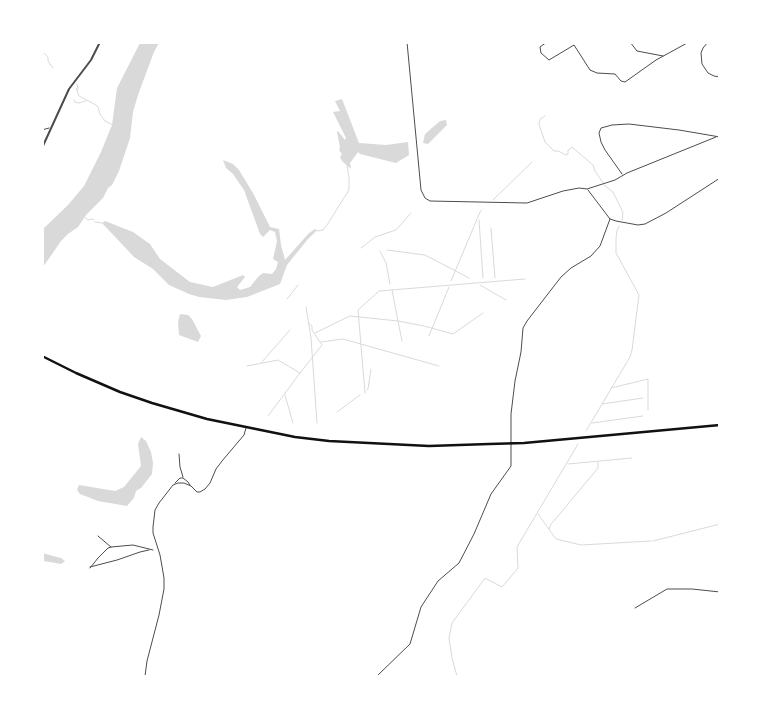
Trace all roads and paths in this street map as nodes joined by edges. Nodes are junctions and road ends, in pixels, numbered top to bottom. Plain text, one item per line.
1 (100, 42) edge
2 (407, 42) edge
3 (547, 42) edge
4 (630, 42) edge
5 (689, 42) edge
6 (708, 42) edge
7 (664, 56) junction
8 (720, 77) edge
9 (49, 128) dead end
10 (42, 130) edge
11 (716, 137) junction
12 (720, 138) edge
13 (42, 148) edge
14 (623, 175) junction
15 (720, 178) edge
16 (587, 189) junction
17 (610, 219) junction
18 (42, 356) edge
19 (720, 425) edge
20 (246, 427) junction
21 (511, 443) junction
22 (179, 454) dead end
23 (183, 478) junction
24 (173, 485) junction
25 (191, 486) junction
26 (98, 536) dead end
27 (111, 547) junction
28 (153, 550) junction
29 (159, 551) junction
30 (720, 592) edge
31 (635, 608) dead end
32 (145, 676) edge
33 (377, 676) edge

1 - 13 street
2 - 16 street
3 - 7 street
4 - 7 street
5 - 7 street
6 - 8 street
9 - 10 street
11 - 12 street
11 - 14 street
11 - 14 street
14 - 16 street
15 - 17 street
16 - 17 street
17 - 21 street
18 - 20 main road
19 - 21 main road
20 - 21 main road
20 - 25 street
21 - 33 street
22 - 23 street
23 - 24 street
23 - 25 street
24 - 25 street
24 - 29 street
26 - 27 street
27 - 28 street
27 - 28 street
28 - 29 street
29 - 32 street
30 - 31 street

